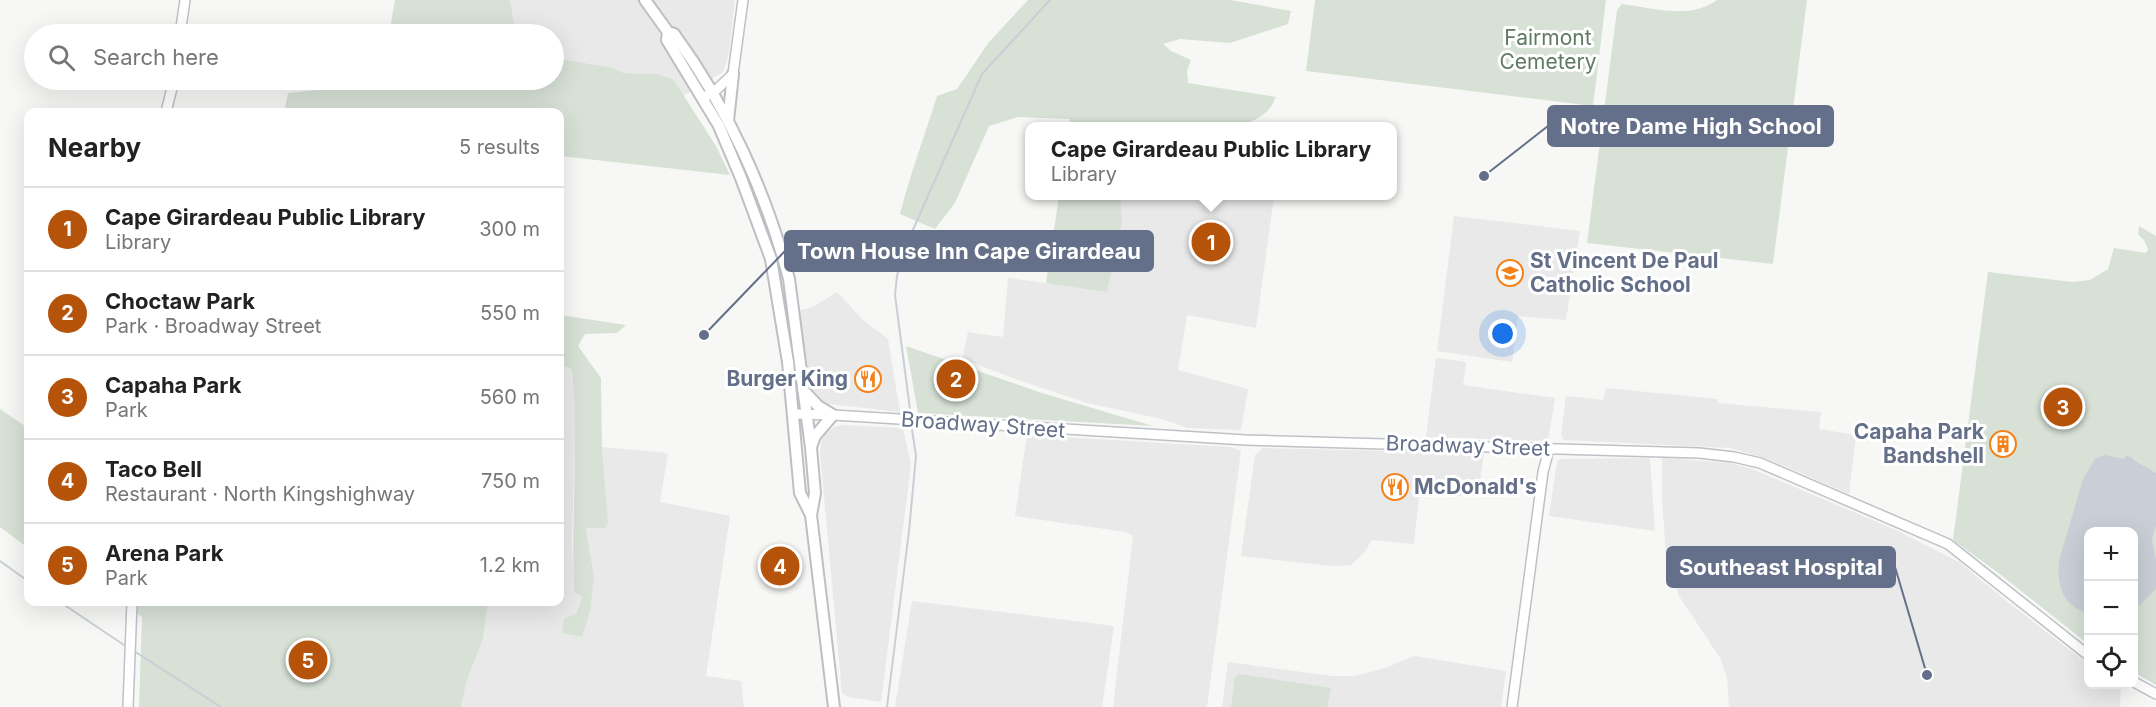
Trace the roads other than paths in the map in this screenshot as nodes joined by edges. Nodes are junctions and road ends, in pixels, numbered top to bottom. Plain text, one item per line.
1 (185, 0) edge
2 (645, 0) edge
3 (743, 0) edge
4 (181, 24) edge
5 (668, 32) junction
6 (733, 74) junction
7 (172, 90) edge
8 (714, 92) junction
9 (702, 98) junction
10 (167, 108) edge
11 (728, 122) junction
12 (803, 390) junction
13 (793, 414) junction
14 (806, 414) junction
15 (833, 415) junction
16 (811, 448) junction
17 (1549, 449) junction
18 (811, 516) junction
19 (132, 606) edge
20 (2084, 652) edge
21 (2138, 685) edge
22 (2156, 694) edge
23 (128, 707) edge
24 (834, 707) edge
25 (1512, 707) edge

1 - 4 main road
2 - 5 main road
3 - 6 main road
5 - 8 main road
5 - 9 main road
6 - 8 main road
6 - 11 main road
7 - 10 main road
8 - 9 main road
8 - 11 main road
9 - 13 main road
11 - 12 main road
12 - 14 main road
12 - 15 main road
13 - 14 main road, Broadway Street
13 - 18 main road
14 - 15 main road, Broadway Street
14 - 16 main road
15 - 16 main road
15 - 17 main road, Broadway Street
16 - 18 main road
17 - 20 main road, Broadway Street
17 - 25 main road
18 - 24 main road
19 - 23 main road
21 - 22 main road

